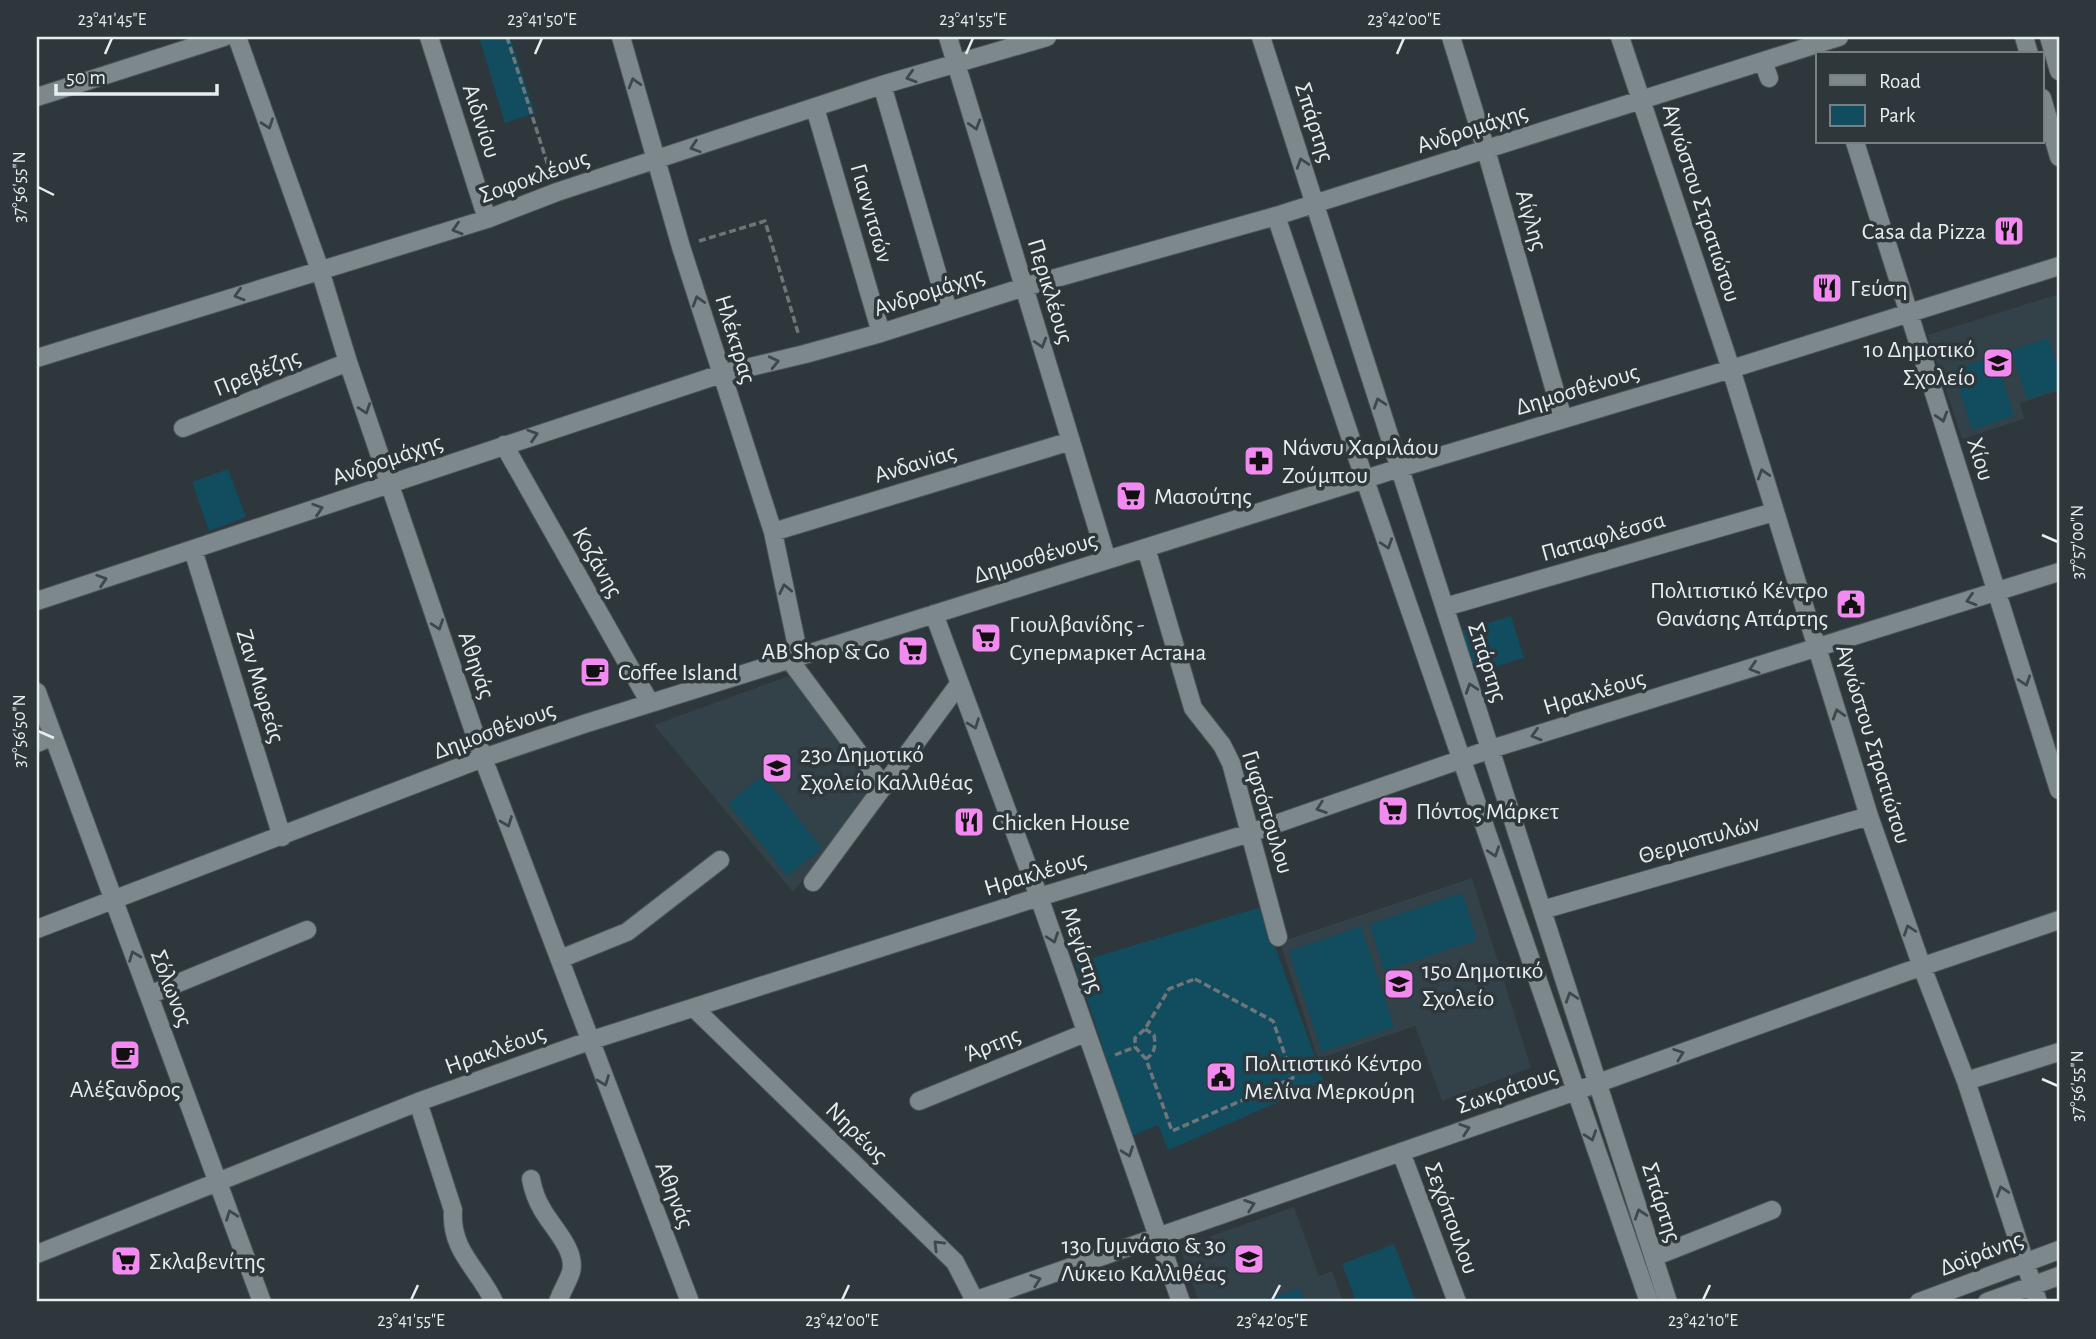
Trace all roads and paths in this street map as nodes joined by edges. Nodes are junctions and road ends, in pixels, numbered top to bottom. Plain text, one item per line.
1 (224, 37) edge
2 (237, 37) edge
3 (429, 37) edge
4 (507, 37) edge
5 (621, 37) edge
6 (948, 37) edge
7 (1047, 37) edge
8 (1261, 37) edge
9 (1451, 37) edge
10 (1620, 37) edge
11 (2049, 37) edge
12 (1827, 42) edge
13 (1763, 61) junction
14 (957, 64) junction
15 (2059, 71) edge
16 (1769, 78) dead end
17 (882, 85) junction
18 (37, 97) edge
19 (1641, 98) junction
20 (2044, 105) edge
21 (815, 108) junction
22 (1856, 144) edge
23 (1486, 150) junction
24 (2059, 157) edge
25 (656, 160) junction
26 (556, 192) junction
27 (1315, 204) junction
28 (1276, 216) junction
29 (487, 219) junction
30 (681, 247) junction
31 (2059, 266) edge
32 (320, 270) junction
33 (1024, 287) junction
34 (948, 310) junction
35 (1910, 312) junction
36 (881, 333) junction
37 (805, 354) junction
38 (37, 358) edge
39 (348, 362) junction
40 (1731, 369) junction
41 (721, 374) junction
42 (1563, 419) junction
43 (183, 428) dead end
44 (1071, 441) junction
45 (504, 445) junction
46 (1400, 468) junction
47 (1365, 480) junction
48 (390, 485) junction
49 (1774, 512) junction
50 (773, 532) junction
51 (1146, 548) junction
52 (193, 550) junction
53 (1107, 560) junction
54 (2059, 572) edge
55 (1997, 593) junction
56 (37, 601) edge
57 (1445, 607) junction
58 (934, 614) junction
59 (1818, 648) junction
60 (794, 658) junction
61 (959, 684) junction
62 (37, 692) edge
63 (650, 703) junction
64 (45, 740) edge
65 (1491, 750) junction
66 (483, 758) junction
67 (1461, 760) junction
68 (884, 787) junction
69 (2059, 790) edge
70 (1869, 816) junction
71 (1250, 833) junction
72 (282, 836) junction
73 (720, 860) dead end
74 (813, 882) dead end
75 (1039, 897) junction
76 (112, 900) junction
77 (1542, 910) junction
78 (2059, 920) edge
79 (37, 929) edge
80 (307, 930) dead end
81 (1278, 937) dead end
82 (560, 959) junction
83 (1922, 967) junction
84 (149, 995) junction
85 (694, 1008) junction
86 (1145, 1029) junction
87 (1085, 1033) junction
88 (589, 1041) junction
89 (2059, 1052) edge
90 (1146, 1059) junction
91 (1966, 1081) junction
92 (1598, 1083) junction
93 (1576, 1091) junction
94 (919, 1101) dead end
95 (418, 1102) junction
96 (1401, 1152) junction
97 (531, 1179) dead end
98 (218, 1180) junction
99 (1772, 1210) dead end
100 (1158, 1237) junction
101 (2059, 1250) edge
102 (37, 1254) edge
103 (1654, 1257) junction
104 (2025, 1262) junction
105 (2059, 1276) edge
106 (2036, 1294) edge
107 (262, 1302) edge
108 (494, 1302) edge
109 (558, 1302) edge
110 (690, 1302) edge
111 (973, 1302) edge
112 (1181, 1302) edge
113 (1457, 1302) edge
114 (1649, 1302) edge
115 (1668, 1302) edge
116 (1919, 1302) edge
117 (1987, 1302) edge

1 - 18 street
2 -> 32 street, Αθηνάς
3 - 29 street, Αιδινίου
4 - 26 path
25 -> 5 street, Ηλέκτρας
6 - 14 street, Περικλέους
7 - 14 street, Σοφοκλέους
27 -> 8 street, Σπάρτης
9 - 23 street, Αίγλης
10 - 19 street, Αγνώστου Στρατιώτου
11 - 15 street
12 - 13 street, Ανδρομάχης
13 - 16 street
13 - 19 street, Ανδρομάχης
14 -> 17 street, Σοφοκλέους
14 -> 33 street, Περικλέους
17 - 21 street, Σοφοκλέους
17 - 34 street
19 - 23 street, Ανδρομάχης
19 - 40 street, Αγνώστου Στρατιώτου
20 - 24 street
21 -> 25 street, Σοφοκλέους
21 - 36 street, Γιαννιτσών
22 - 35 street, Χίου
23 - 27 street, Ανδρομάχης
23 - 42 street, Αίγλης
25 - 26 street, Σοφοκλέους
25 - 30 street, Ηλέκτρας
26 - 29 street, Σοφοκλέους
27 - 28 street, Ανδρομάχης
46 -> 27 street, Σπάρτης
28 - 33 street, Ανδρομάχης
28 - 47 street, Σπάρτης
29 -> 32 street, Σοφοκλέους
30 - 37 path
41 -> 30 street, Ηλέκτρας
31 - 35 street, Δημοσθένους
32 -> 38 street, Σοφοκλέους
32 - 39 street, Αθηνάς
33 - 34 street, Ανδρομάχης
33 -> 44 street, Περικλέους
34 - 36 street, Ανδρομάχης
35 - 40 street, Δημοσθένους
35 -> 55 street, Χίου
36 - 37 street, Ανδρομάχης
41 -> 37 street, Ανδρομάχης
39 - 43 street, Πρεβέζης
39 -> 48 street, Αθηνάς
40 - 42 street, Δημοσθένους
49 -> 40 street, Αγνώστου Στρατιώτου
45 -> 41 street, Ανδρομάχης
41 - 50 street, Ηλέκτρας
42 - 46 street, Δημοσθένους
44 - 50 street, Ανδανiας
44 - 53 street, Περικλέους
45 - 48 street, Ανδρομάχης
45 - 63 street, Κοζάνης
46 - 47 street, Δημοσθένους
46 - 57 street, Σπάρτης
47 - 51 street, Δημοσθένους
47 -> 67 street, Σπάρτης
52 -> 48 street, Ανδρομάχης
48 -> 66 street, Αθηνάς
49 - 57 street, Παπαφλέσσα
49 - 59 street, Αγνώστου Στρατιώτου
60 -> 50 street, Ηλέκτρας
51 - 53 street, Δημοσθένους
51 - 71 street, Γυφτόπουλου
56 -> 52 street, Ανδρομάχης
52 - 72 street, Ζαν Μωρεάς
53 - 58 street, Δημοσθένους
54 - 55 street, Ηρακλέους
55 -> 59 street, Ηρακλέους
55 -> 69 street, Χίου
65 -> 57 street, Σπάρτης
58 - 60 street, Δημοσθένους
58 - 61 street, Μεγίστης
59 -> 65 street, Ηρακλέους
70 -> 59 street, Αγνώστου Στρατιώτου
60 - 63 street, Δημοσθένους
60 - 68 street
61 - 68 street
61 -> 75 street, Μεγίστης
62 - 64 street, Σόλωνος
63 - 66 street, Δημοσθένους
64 - 76 street, Σόλωνος
65 - 67 street, Ηρακλέους
65 - 77 street, Σπάρτης
66 - 72 street, Δημοσθένους
66 -> 82 street, Αθηνάς
67 -> 71 street, Ηρακλέους
67 -> 93 street, Σπάρτης
68 - 74 street
70 - 77 street, Θερμοπυλών
83 -> 70 street, Αγνώστου Στρατιώτου
71 - 75 street, Ηρακλέους
71 - 81 street, Γυφτόπουλου
72 - 76 street, Δημοσθένους
73 - 82 street
75 - 85 street, Ηρακλέους
75 -> 87 street, Μεγίστης
76 - 79 street, Δημοσθένους
84 -> 76 street, Σόλωνος
92 -> 77 street, Σπάρτης
78 - 83 street, Σωκράτους
80 - 84 street
82 - 88 street, Αθηνάς
83 - 91 street, Αγνώστου Στρατιώτου
92 -> 83 street, Σωκράτους
84 - 98 street, Σόλωνος
85 - 88 street, Ηρακλέους
111 -> 85 street, Νηρέως
86 - 90 path
86 - 90 path
86 - 90 path
87 - 94 street, Άρτης
87 -> 100 street, Μεγίστης
88 - 95 street, Ηρακλέους
88 -> 110 street, Αθηνάς
89 - 91 street
104 -> 91 street, Αγνώστου Στρατιώτου
92 - 93 street, Σωκράτους
103 -> 92 street, Σπάρτης
96 -> 93 street, Σωκράτους
93 -> 114 street, Σπάρτης
95 - 98 street, Ηρακλέους
95 - 108 street
100 -> 96 street, Σωκράτους
96 - 113 street, Σεχόπουλου
97 - 109 street
98 - 102 street, Ηρακλέους
107 -> 98 street, Σόλωνος
99 - 103 street
111 -> 100 street, Σωκράτους
100 - 112 street, Μεγίστης
101 - 104 street, Δοϊράνης
103 - 115 street, Σπάρτης
104 - 106 street, Αγνώστου Στρατιώτου
104 - 116 street, Δοϊράνης
105 - 106 street, Δοϊράνης
106 - 117 street, Δοϊράνης

